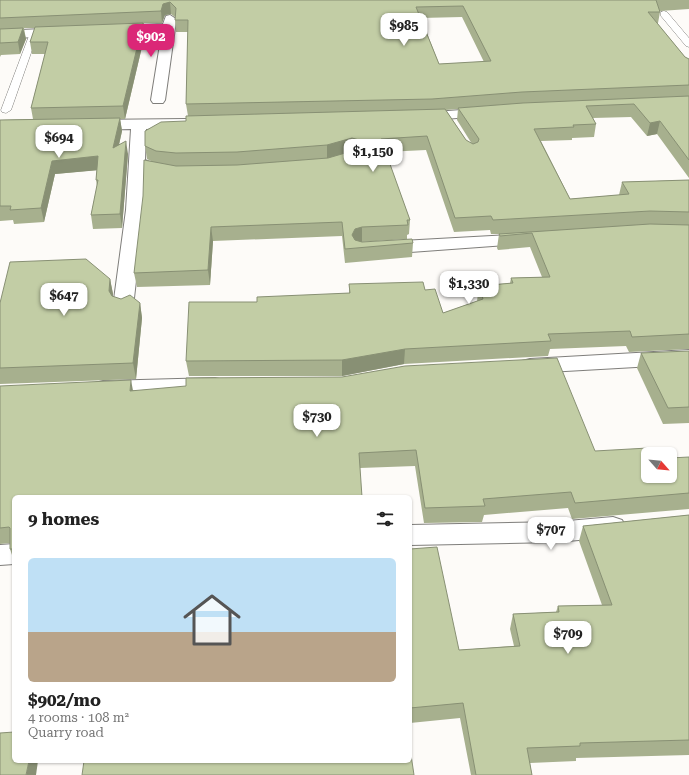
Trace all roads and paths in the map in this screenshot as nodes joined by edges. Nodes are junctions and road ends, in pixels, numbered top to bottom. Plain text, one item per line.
1 (664, 14) dead end
2 (103, 30) edge
3 (73, 32) edge
4 (0, 34) edge
5 (34, 34) junction
6 (689, 44) edge
7 (158, 100) dead end
8 (6, 110) dead end
9 (499, 112) edge
10 (447, 115) junction
11 (407, 117) edge
12 (198, 124) edge
13 (76, 125) edge
14 (139, 125) junction
15 (455, 128) edge
16 (137, 162) junction
17 (185, 173) edge
18 (544, 238) edge
19 (370, 248) edge
20 (123, 307) edge
21 (689, 357) edge
22 (507, 368) edge
23 (231, 385) edge
24 (85, 389) edge
25 (634, 525) edge
26 (412, 535) edge
27 (12, 554) edge
28 (0, 555) edge

1 - 6 lane
2 - 7 street
3 - 5 street
4 - 5 street
5 - 8 lane
9 - 10 street
10 - 11 street
10 - 15 lane
12 - 14 street
13 - 14 street
14 - 16 street
16 - 17 street
16 - 20 street
18 - 19 street
21 - 22 street
23 - 24 street
25 - 26 street
27 - 28 street

